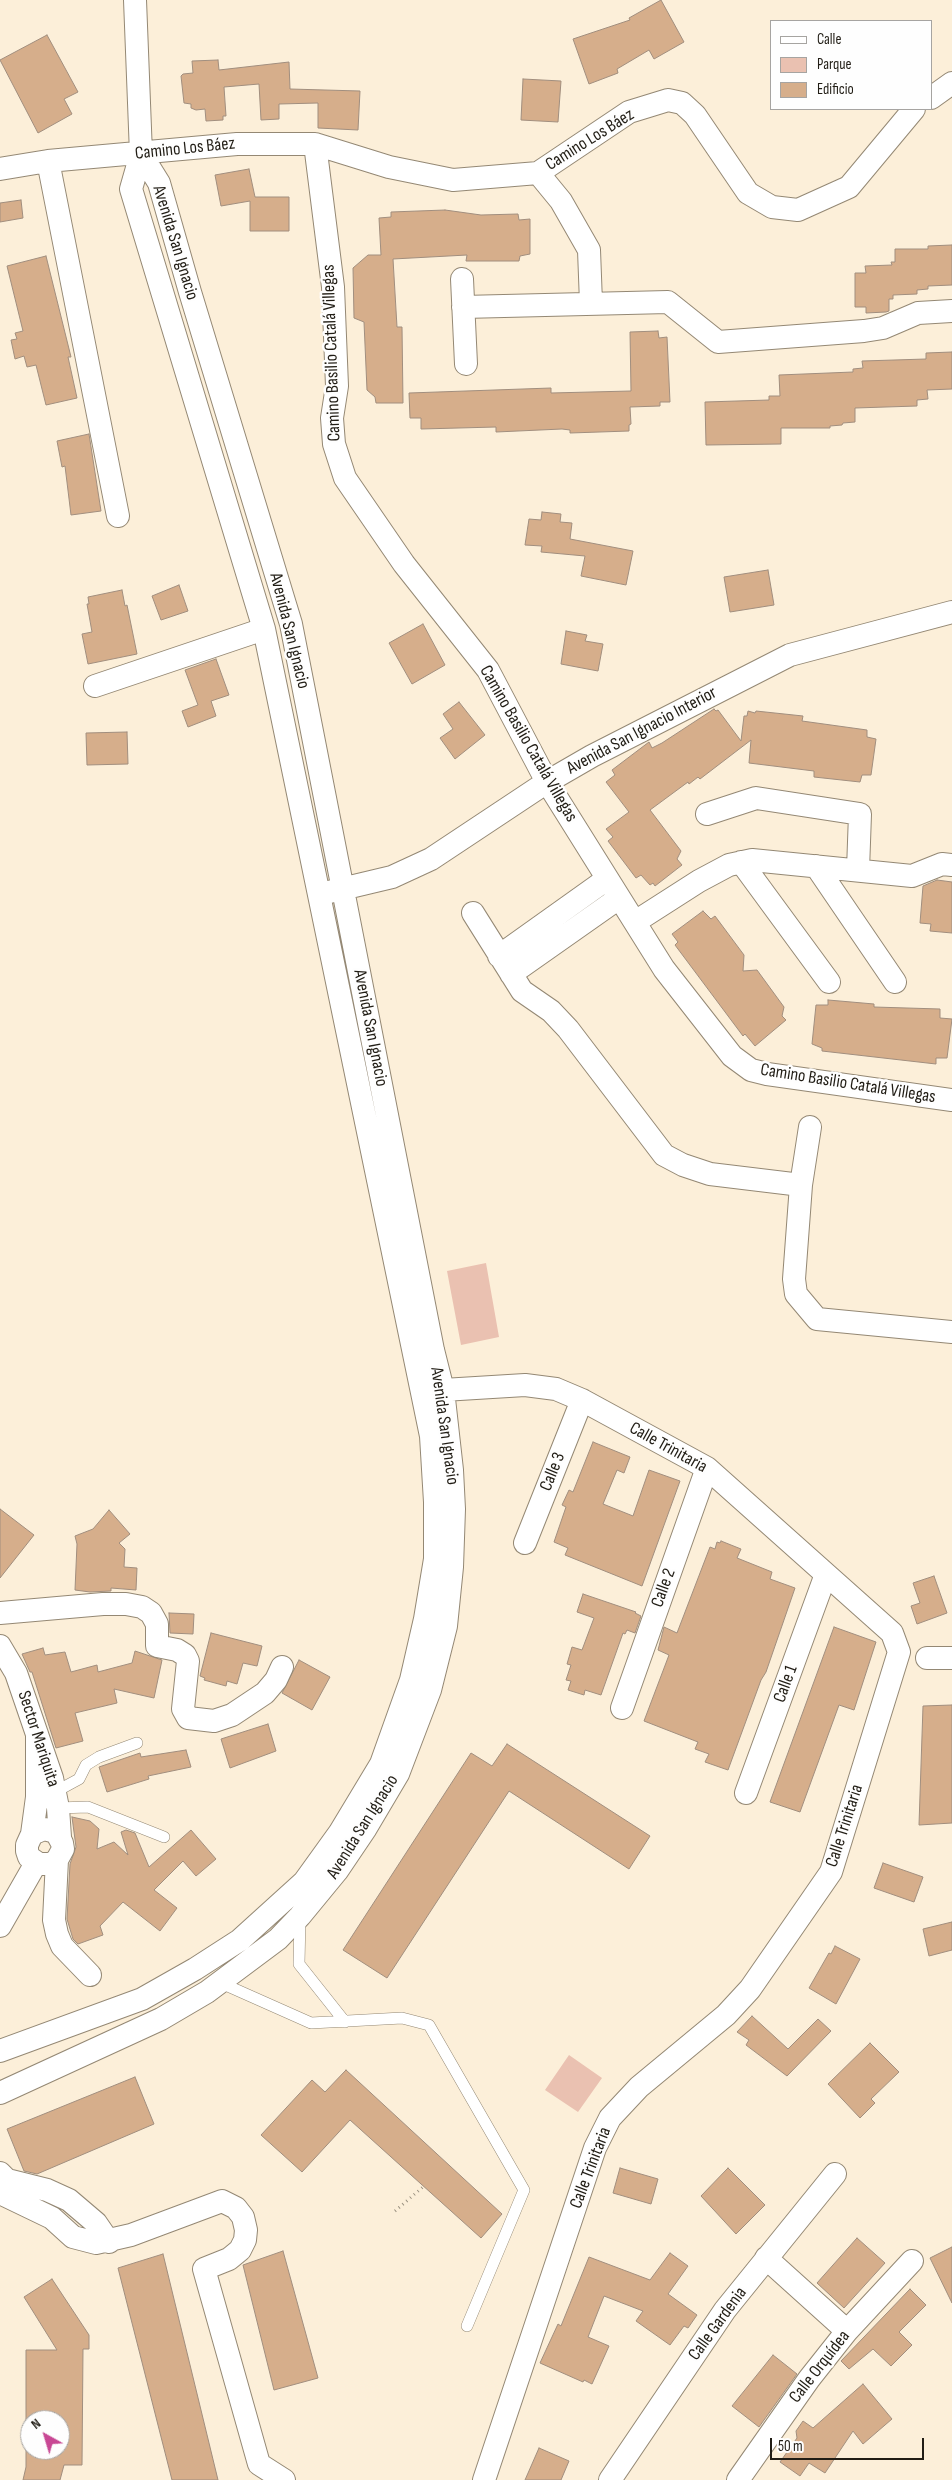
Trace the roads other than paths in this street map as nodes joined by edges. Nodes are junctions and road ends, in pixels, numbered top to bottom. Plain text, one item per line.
1 (135, 0) edge
2 (952, 83) edge
3 (932, 97) edge
4 (913, 110) edge
5 (315, 144) junction
6 (141, 154) junction
7 (48, 161) junction
8 (0, 168) edge
9 (538, 173) junction
10 (462, 279) dead end
11 (591, 303) junction
12 (463, 307) junction
13 (952, 311) edge
14 (466, 364) dead end
15 (118, 516) dead end
16 (952, 612) edge
17 (264, 629) junction
18 (95, 686) dead end
19 (547, 782) junction
20 (707, 814) dead end
21 (741, 862) junction
22 (816, 866) junction
23 (952, 866) edge
24 (858, 870) junction
25 (606, 879) junction
26 (343, 889) junction
27 (321, 894) junction
28 (619, 898) junction
29 (473, 913) dead end
30 (635, 922) junction
31 (505, 965) junction
32 (829, 982) dead end
33 (894, 982) dead end
34 (952, 1100) edge
35 (810, 1127) dead end
36 (800, 1185) junction
37 (952, 1332) edge
38 (443, 1390) junction
39 (582, 1400) junction
40 (707, 1468) junction
41 (524, 1543) dead end
42 (826, 1574) junction
43 (0, 1613) edge
44 (0, 1646) edge
45 (927, 1658) dead end
46 (952, 1658) edge
47 (282, 1667) dead end
48 (622, 1708) dead end
49 (37, 1734) junction
50 (136, 1743) dead end
51 (746, 1793) dead end
52 (57, 1800) junction
53 (164, 1837) dead end
54 (38, 1850) junction
55 (0, 1895) edge
56 (300, 1916) junction
57 (0, 1926) edge
58 (90, 1976) dead end
59 (221, 1982) junction
60 (345, 2022) junction
61 (0, 2051) edge
62 (0, 2093) edge
63 (0, 2173) edge
64 (835, 2174) dead end
65 (0, 2193) edge
66 (109, 2242) junction
67 (766, 2258) junction
68 (912, 2261) dead end
69 (467, 2326) dead end
70 (847, 2331) junction
71 (284, 2480) edge
72 (484, 2480) edge
73 (610, 2480) edge
74 (738, 2480) edge

1 - 6 street
2 - 3 street
4 - 9 street, Camino Los Báez
5 - 6 street, Camino Los Báez
5 - 9 street, Camino Los Báez
5 - 19 street, Camino Basilio Catalá Villegas
6 - 7 street, Camino Los Báez
6 - 17 street, Avenida San Ignacio
6 - 26 street, Avenida San Ignacio
7 - 8 street, Camino Los Báez
7 - 15 street
9 - 11 street
10 - 12 street
11 - 12 street
11 - 13 street
12 - 14 street
16 - 19 street, Avenida San Ignacio Interior
17 - 18 street
17 - 27 street, Avenida San Ignacio
19 - 25 street, Camino Basilio Catalá Villegas
19 - 26 street, Avenida San Ignacio Interior
20 - 24 street
21 - 22 street
21 - 30 street
21 - 32 street
22 - 24 street
22 - 33 street
23 - 24 street
25 - 28 street, Camino Basilio Catalá Villegas
25 - 31 street
26 - 27 street, Avenida San Ignacio Interior
26 - 38 street, Avenida San Ignacio
27 - 61 street, Avenida San Ignacio
28 - 30 street, Camino Basilio Catalá Villegas
28 - 31 street
29 - 31 street
30 - 34 street, Camino Basilio Catalá Villegas
31 - 36 street
35 - 36 street
36 - 37 street
38 - 39 street, Calle Trinitaria
38 - 56 street, Avenida San Ignacio
39 - 40 street, Calle Trinitaria
39 - 41 street, Calle 3
40 - 42 street, Calle Trinitaria
40 - 48 street, Calle 2
42 - 51 street, Calle 1
42 - 72 street, Calle Trinitaria
43 - 47 street
44 - 49 street, Sector Mariquita
45 - 46 street
49 - 52 street, Sector Mariquita
49 - 54 street
50 - 52 lane
52 - 53 lane
52 - 54 street, Sector Mariquita
54 - 55 street
54 - 57 street
54 - 58 street
56 - 59 street, Avenida San Ignacio
56 - 60 lane
59 - 60 lane
59 - 62 street, Avenida San Ignacio
60 - 69 lane
63 - 66 street
64 - 67 street, Calle Gardenia
65 - 66 street
66 - 71 street
67 - 70 street
67 - 73 street, Calle Gardenia
68 - 70 street, Calle Orquídea
70 - 74 street, Calle Orquídea

